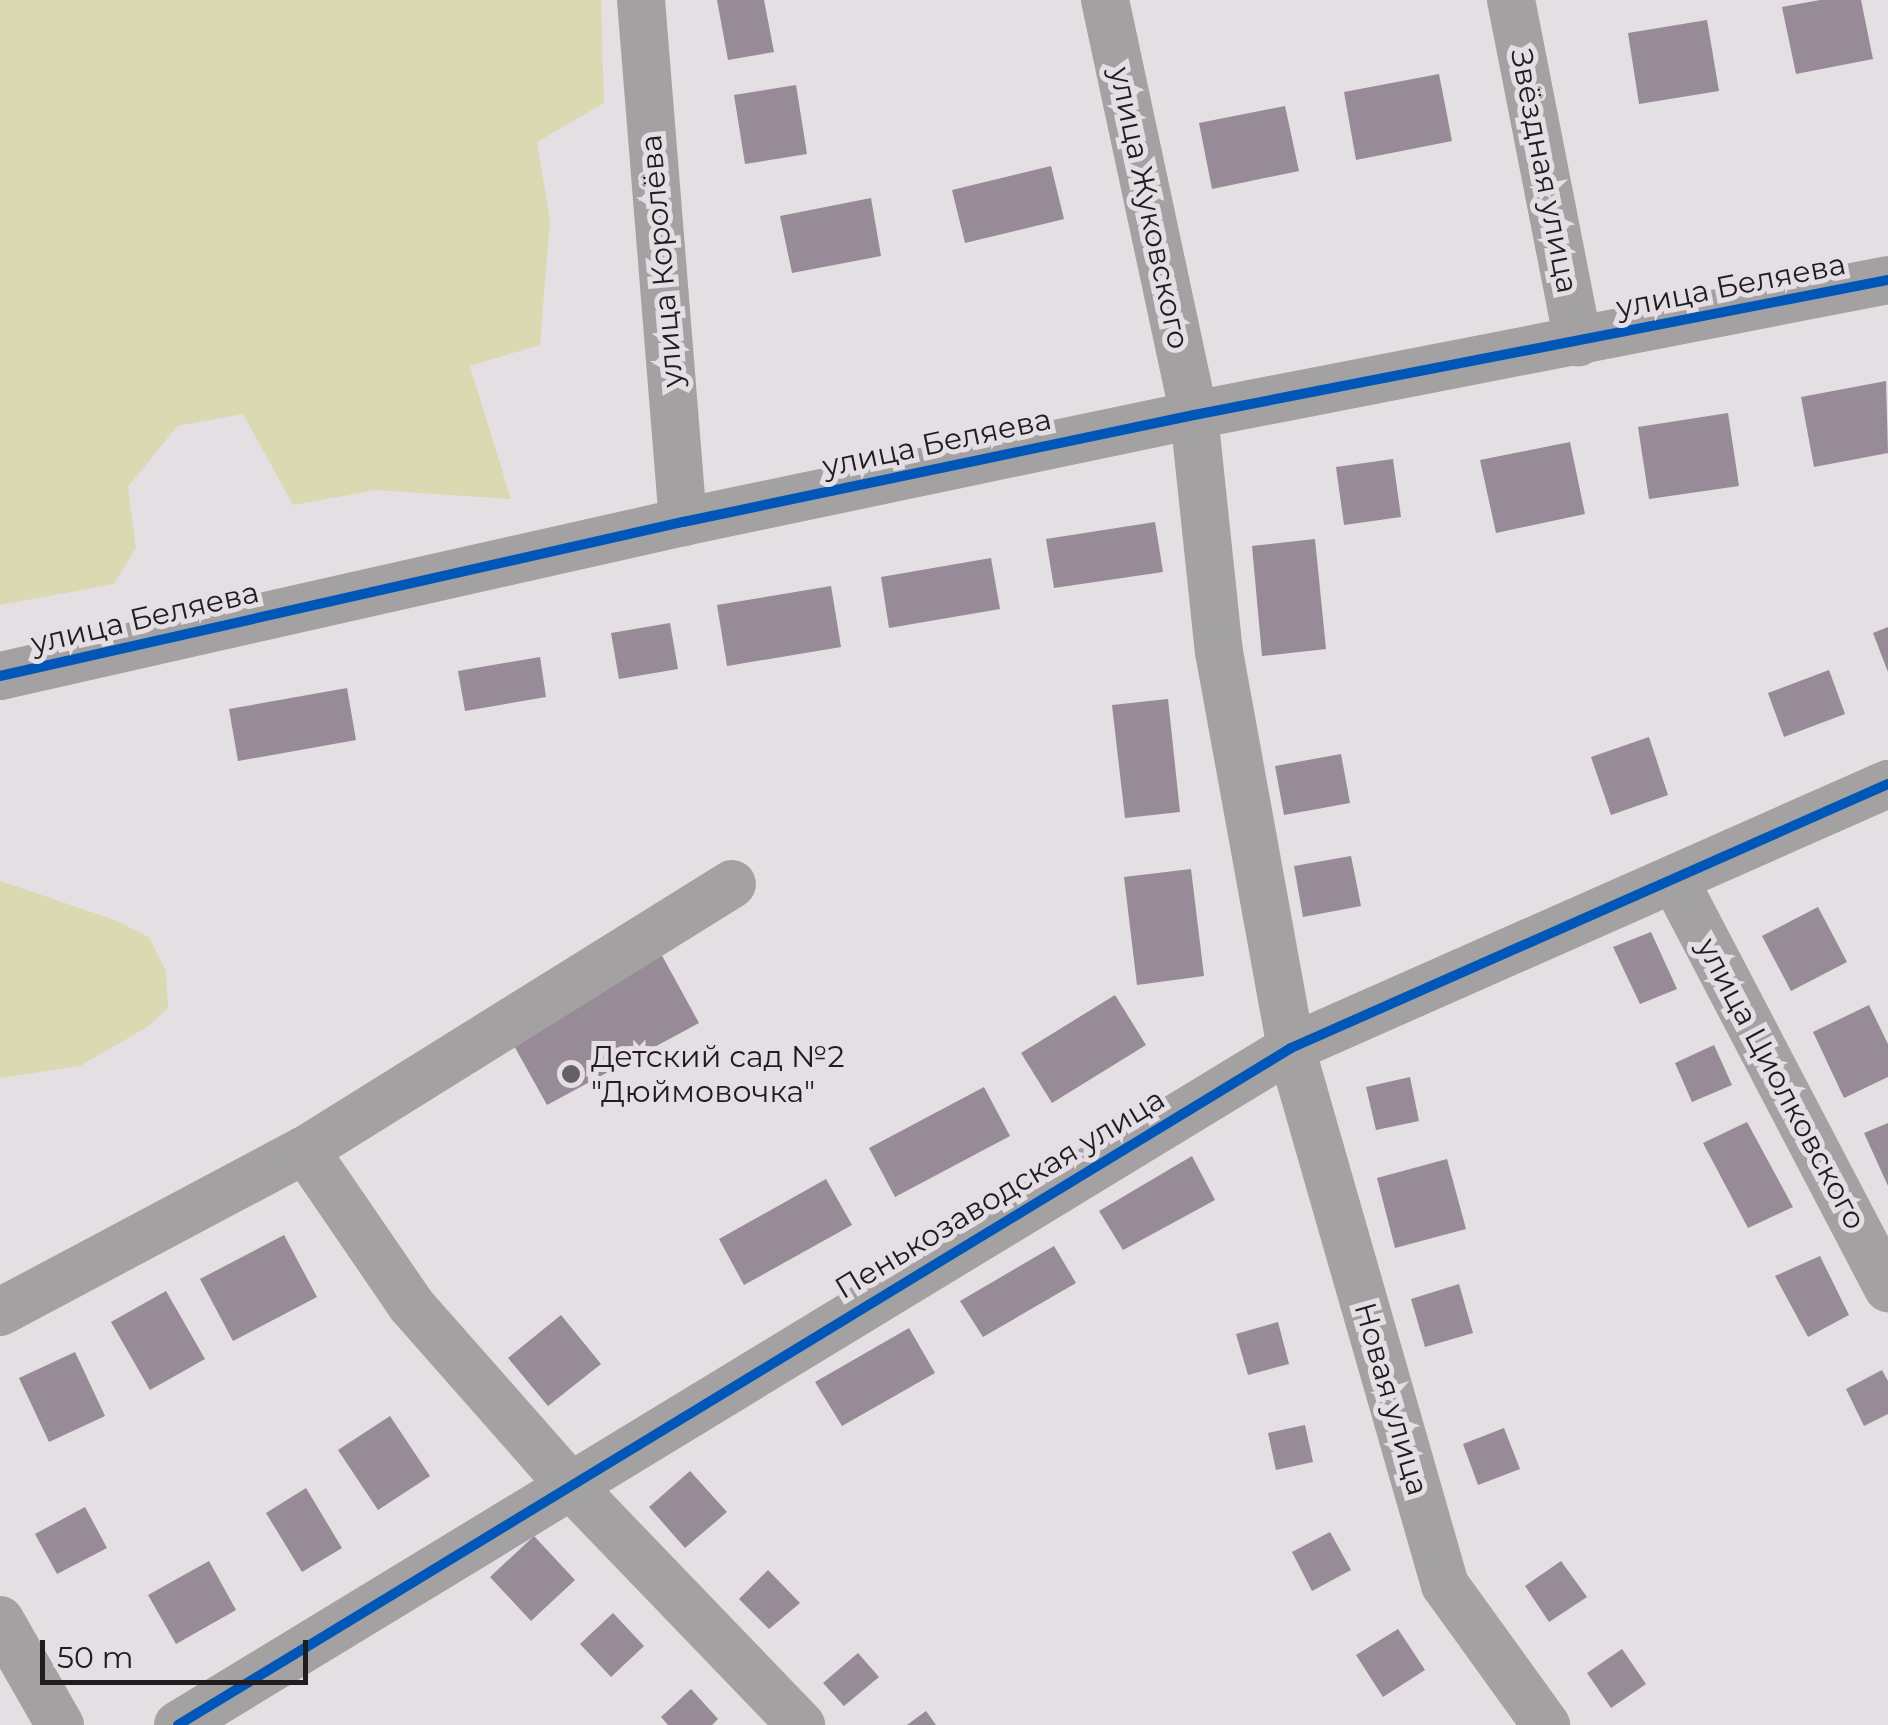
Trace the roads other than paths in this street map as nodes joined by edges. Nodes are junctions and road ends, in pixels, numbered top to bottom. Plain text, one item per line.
1 (642, 0) edge
2 (1105, 0) edge
3 (1511, 0) edge
4 (1888, 280) edge
5 (1578, 343) junction
6 (1194, 415) junction
7 (682, 522) junction
8 (0, 676) edge
9 (1888, 784) edge
10 (1674, 879) junction
11 (732, 884) dead end
12 (1290, 1048) junction
13 (304, 1150) junction
14 (1888, 1289) edge
15 (0, 1312) edge
16 (569, 1484) junction
17 (0, 1620) edge
18 (60, 1725) edge
19 (178, 1725) edge
20 (801, 1725) edge
21 (1546, 1725) edge

1 - 7 street, улица Королёва
2 - 6 street, улица Жуковского
3 - 5 street, Звёздная улица
4 - 5 street, улица Беляева
5 - 6 street, улица Беляева
6 - 7 street, улица Беляева
6 - 12 street, улица Жуковского
7 - 8 street, улица Беляева
9 - 10 street, Пенькозаводская улица
10 - 12 street, Пенькозаводская улица
10 - 14 street, улица Циолковского
11 - 13 street
12 - 16 street, Пенькозаводская улица
12 - 21 street, Новая улица
13 - 15 street
13 - 16 street
16 - 19 street, Пенькозаводская улица
16 - 20 street
17 - 18 street

